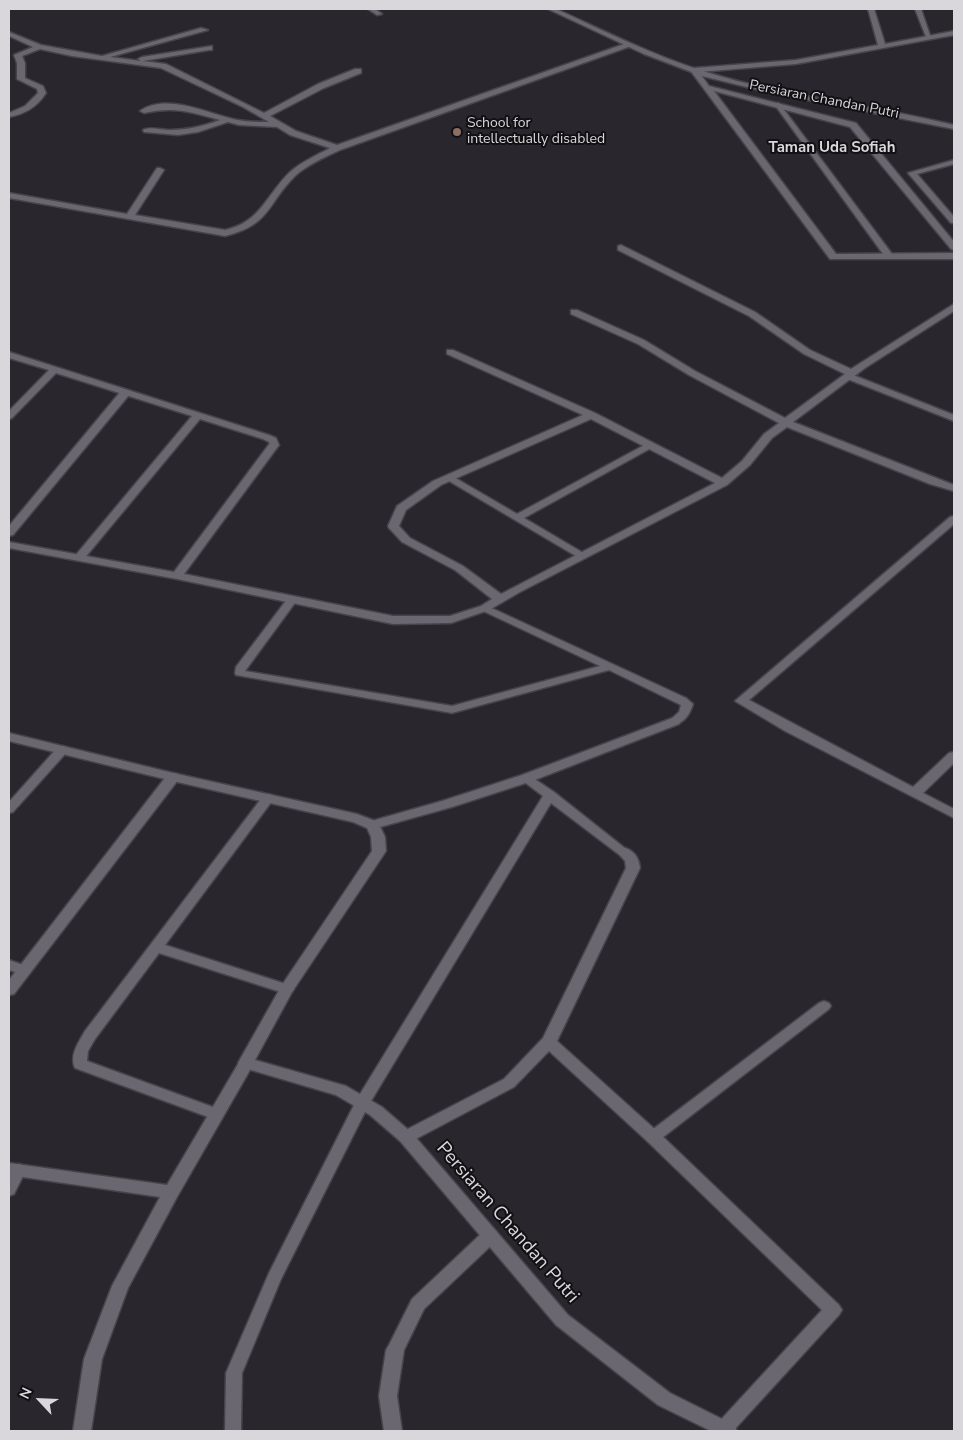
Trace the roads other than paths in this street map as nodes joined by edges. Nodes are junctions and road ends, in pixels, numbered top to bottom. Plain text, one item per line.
1 (371, 9) edge
2 (552, 9) edge
3 (871, 9) edge
4 (918, 9) edge
5 (379, 14) dead end
6 (204, 30) dead end
7 (9, 34) edge
8 (954, 34) edge
9 (929, 37) junction
10 (630, 45) junction
11 (39, 47) junction
12 (882, 47) junction
13 (209, 48) dead end
14 (96, 58) junction
15 (132, 61) junction
16 (694, 70) junction
17 (358, 71) dead end
18 (706, 87) junction
19 (777, 104) junction
20 (144, 111) dead end
21 (9, 116) edge
22 (264, 116) junction
23 (228, 120) junction
24 (279, 125) junction
25 (954, 127) edge
26 (147, 130) dead end
27 (337, 148) junction
28 (954, 162) edge
29 (160, 170) dead end
30 (9, 196) edge
31 (130, 218) junction
32 (954, 221) edge
33 (954, 247) edge
34 (621, 248) dead end
35 (889, 256) junction
36 (954, 256) edge
37 (954, 307) edge
38 (574, 312) dead end
39 (450, 352) dead end
40 (9, 355) edge
41 (54, 370) junction
42 (849, 375) junction
43 (125, 393) junction
44 (198, 414) junction
45 (591, 415) junction
46 (9, 416) edge
47 (954, 418) edge
48 (786, 422) junction
49 (274, 445) joint
50 (650, 445) junction
51 (449, 478) junction
52 (723, 482) junction
53 (954, 488) edge
54 (517, 518) junction
55 (954, 519) edge
56 (9, 533) edge
57 (9, 545) edge
58 (582, 556) junction
59 (79, 558) junction
60 (177, 576) junction
61 (500, 599) junction
62 (292, 600) junction
63 (485, 608) junction
64 (609, 668) junction
65 (675, 721) joint
66 (9, 736) edge
67 (62, 750) junction
68 (954, 756) edge
69 (173, 777) junction
70 (527, 778) junction
71 (915, 793) junction
72 (550, 795) junction
73 (268, 798) junction
74 (9, 809) edge
75 (954, 814) edge
76 (373, 825) junction
77 (625, 853) joint
78 (156, 947) junction
79 (9, 965) edge
80 (24, 970) junction
81 (287, 989) junction
82 (9, 990) edge
83 (824, 1006) dead end
84 (549, 1042) junction
85 (246, 1062) junction
86 (362, 1103) junction
87 (216, 1114) junction
88 (406, 1137) junction
89 (653, 1137) junction
90 (14, 1169) edge
91 (9, 1190) edge
92 (171, 1192) junction
93 (490, 1236) junction
94 (82, 1431) edge
95 (233, 1431) edge
96 (393, 1431) edge
97 (725, 1431) edge

1 - 5 street
2 - 10 street, Persiaran Chandan Putri
3 - 12 street
4 - 9 lane
6 - 14 street
7 - 11 street
8 - 9 street
9 - 12 street
10 - 16 street, Persiaran Chandan Putri
10 - 27 street
11 - 14 street
11 - 21 street
12 - 16 street
13 - 15 street
14 - 15 street
15 - 22 street
16 - 18 street
16 - 25 street, Persiaran Chandan Putri
17 - 22 street
18 - 19 street
18 - 35 street
19 - 33 street
19 - 35 lane
20 - 23 street
22 - 24 street
23 - 24 street
23 - 26 street
24 - 27 street
27 - 31 street
28 - 32 lane
29 - 31 street
30 - 31 street
34 - 42 street
35 - 36 street
37 - 42 street
38 - 48 street
39 - 45 street
40 - 41 lane
41 - 43 lane
41 - 46 lane
42 - 47 lane
42 - 48 street
43 - 44 lane
43 - 56 street
44 - 49 lane
44 - 59 lane
45 - 50 street
45 - 51 street
48 - 52 street
48 - 53 street
49 - 60 street
50 - 52 street
50 - 54 lane
51 - 54 lane
51 - 61 street
52 - 58 street
54 - 58 lane
55 - 71 street
57 - 59 street
58 - 61 street
59 - 60 street
60 - 62 street
61 - 63 street
62 - 63 street
62 - 64 lane
63 - 64 lane
64 - 65 lane
65 - 70 street
66 - 67 street
67 - 69 street
67 - 74 lane
68 - 71 street
69 - 73 street
69 - 80 street
70 - 72 lane
70 - 76 street
71 - 75 street
72 - 77 lane
72 - 86 lane
73 - 76 street
73 - 78 lane
76 - 81 street
77 - 84 street
78 - 81 lane
78 - 87 lane
79 - 80 lane
80 - 82 street
81 - 85 street
83 - 89 lane
84 - 88 street
84 - 89 street
85 - 86 street, Persiaran Chandan Putri
85 - 87 street
86 - 88 street, Persiaran Chandan Putri
86 - 95 lane
87 - 92 street
88 - 93 street, Persiaran Chandan Putri
89 - 97 street
90 - 91 lane
90 - 92 street
92 - 94 street
93 - 96 street
93 - 97 street, Persiaran Chandan Putri

